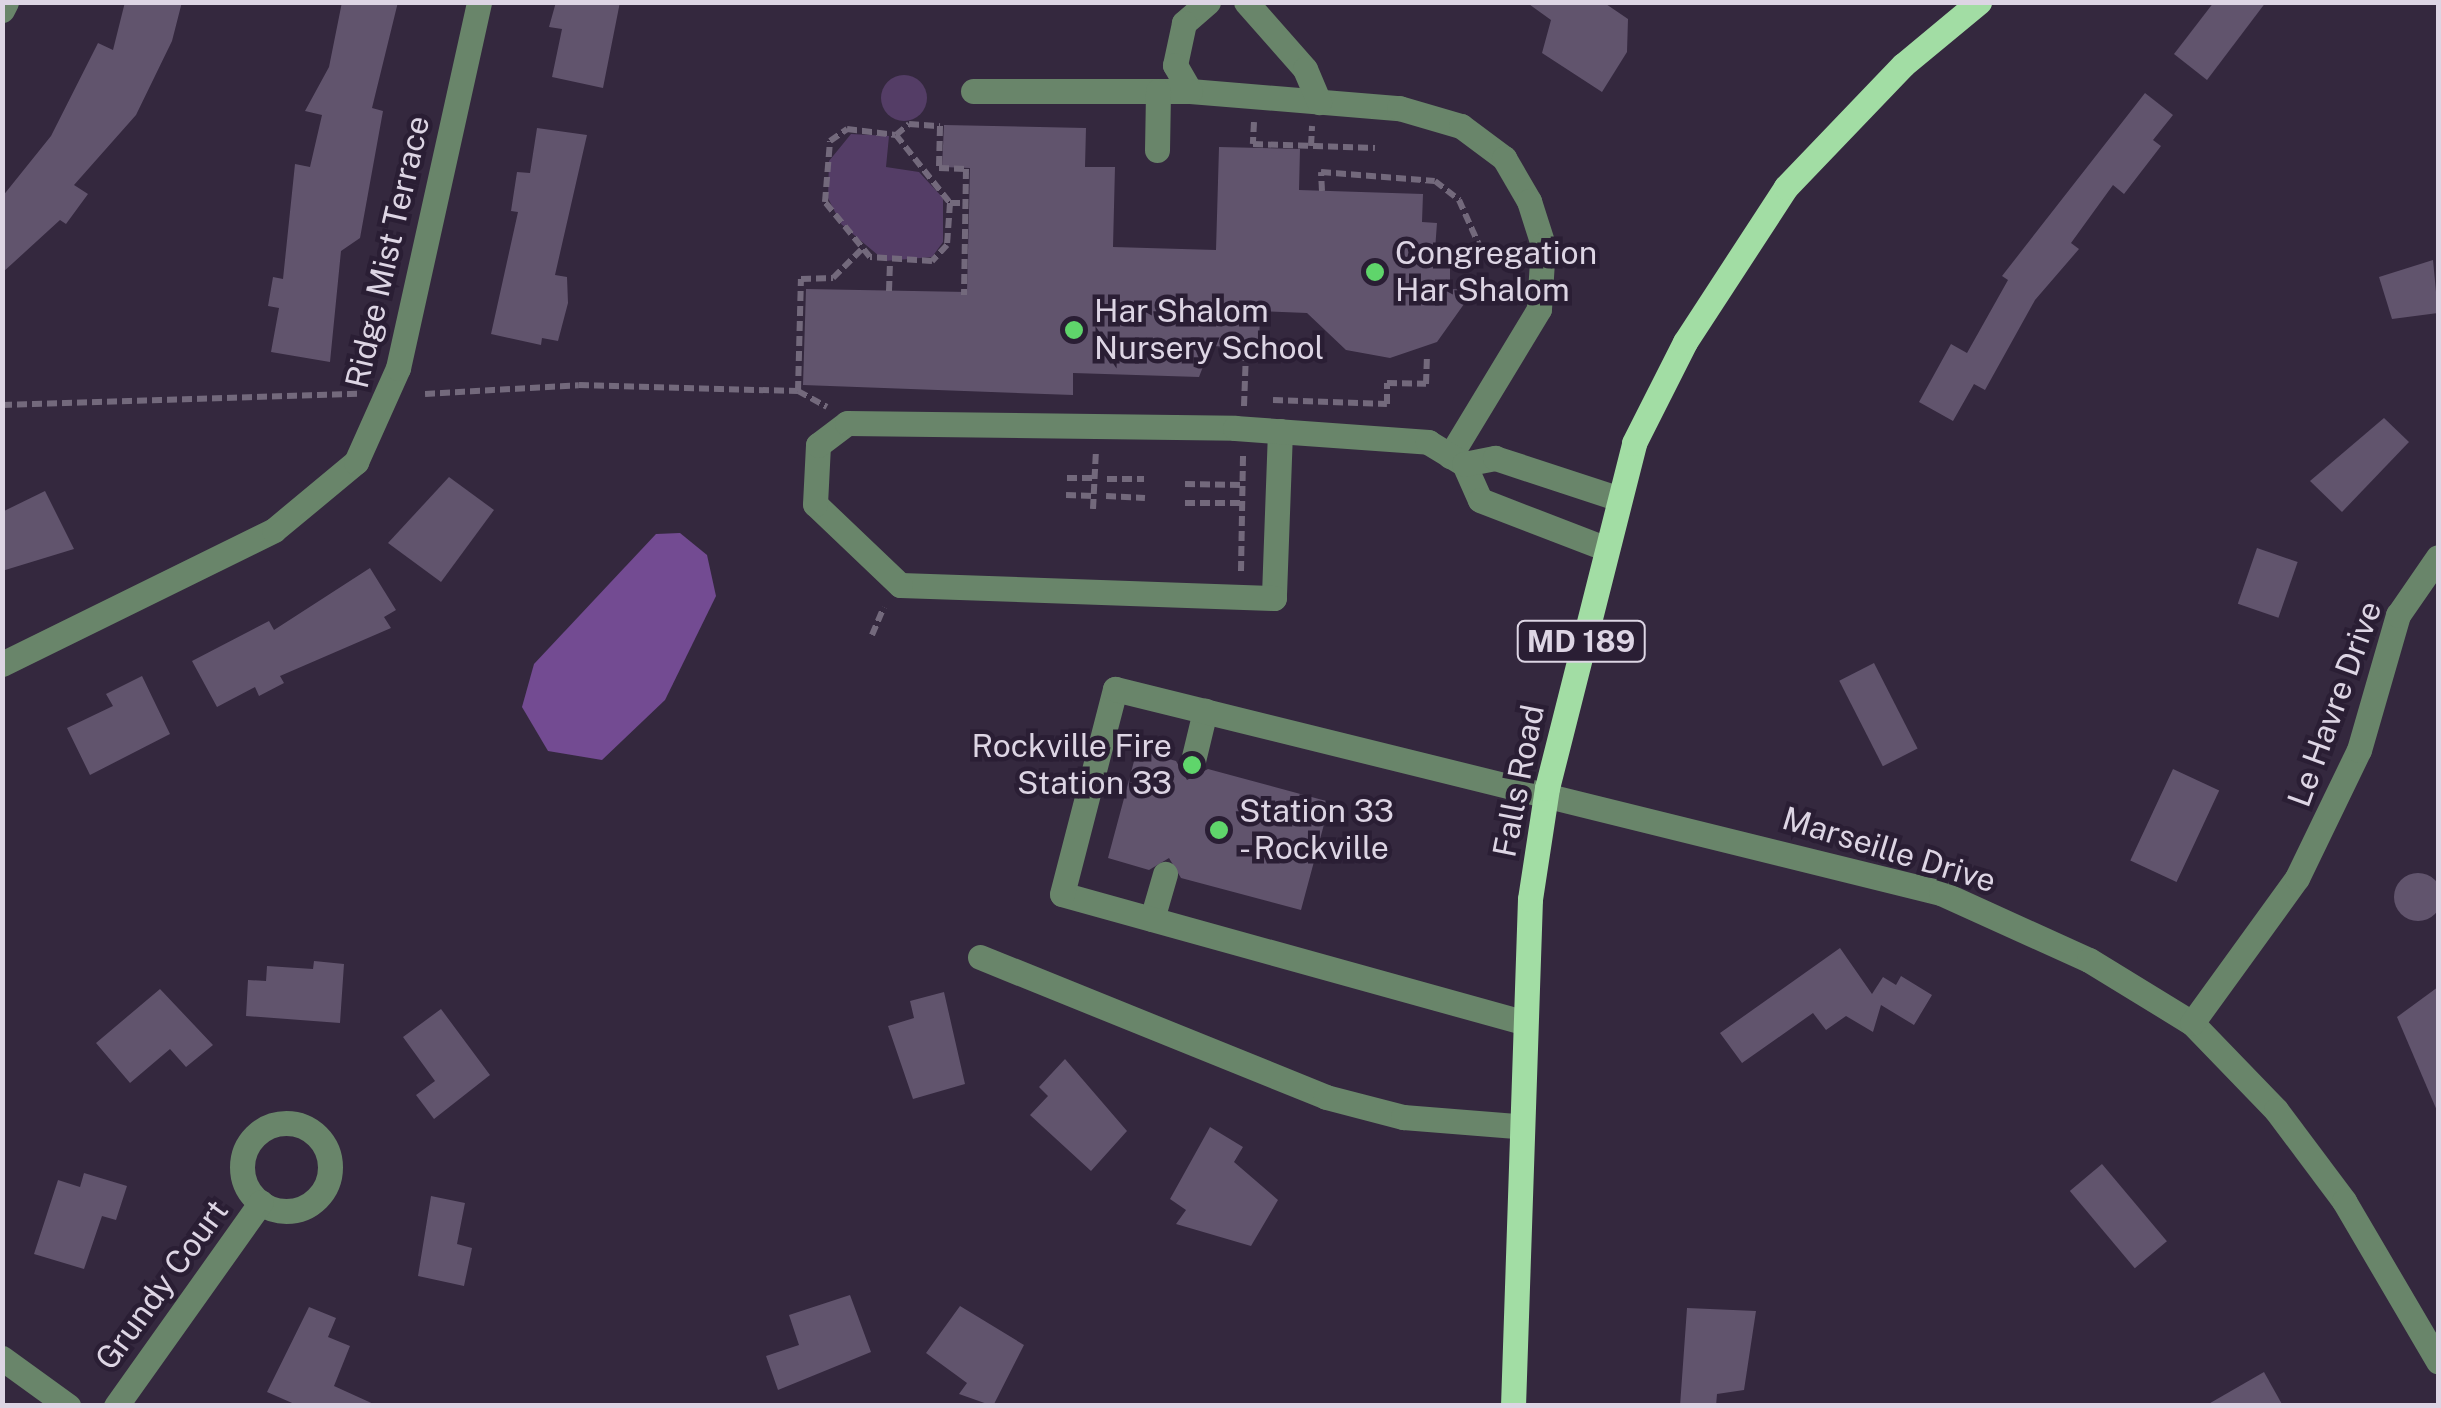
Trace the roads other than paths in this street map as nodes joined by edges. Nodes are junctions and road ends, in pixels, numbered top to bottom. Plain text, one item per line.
1 (6, 2) edge
2 (479, 2) edge
3 (1208, 2) edge
4 (1246, 2) edge
5 (1979, 2) edge
6 (2, 10) edge
7 (1190, 90) junction
8 (973, 91) dead end
9 (1158, 91) junction
10 (1320, 102) junction
11 (1157, 150) dead end
12 (1280, 432) junction
13 (1457, 460) junction
14 (1617, 498) junction
15 (1602, 547) junction
16 (2438, 558) edge
17 (2, 664) edge
18 (1205, 711) junction
19 (1192, 765) dead end
20 (1547, 788) junction
21 (1165, 874) dead end
22 (1152, 919) junction
23 (980, 957) dead end
24 (1520, 1021) junction
25 (2192, 1023) junction
26 (1516, 1126) junction
27 (260, 1202) dead end
28 (2, 1358) edge
29 (2438, 1361) edge
30 (68, 1406) edge
31 (116, 1406) edge
32 (1513, 1406) edge

1 - 6 street
2 - 17 street, Ridge Mist Terrace
3 - 7 street
4 - 10 street
5 - 14 main road, Falls Road / MD 189
7 - 9 street
7 - 10 street
8 - 9 street
9 - 11 street
10 - 13 street
12 - 12 street
12 - 13 street
13 - 14 street
13 - 15 street
14 - 15 main road, Falls Road / MD 189
15 - 20 main road, Falls Road / MD 189
16 - 25 street, Le Havre Drive
18 - 19 street
18 - 20 street, Marseille Drive
18 - 22 street, Marseille Drive
20 - 24 main road, Falls Road / MD 189
20 - 25 street, Marseille Drive
21 - 22 street
22 - 24 street
23 - 26 street
24 - 26 main road, Falls Road / MD 189
25 - 29 street, Marseille Drive
26 - 32 main road, Falls Road / MD 189
27 - 31 street, Grundy Court
28 - 30 street

